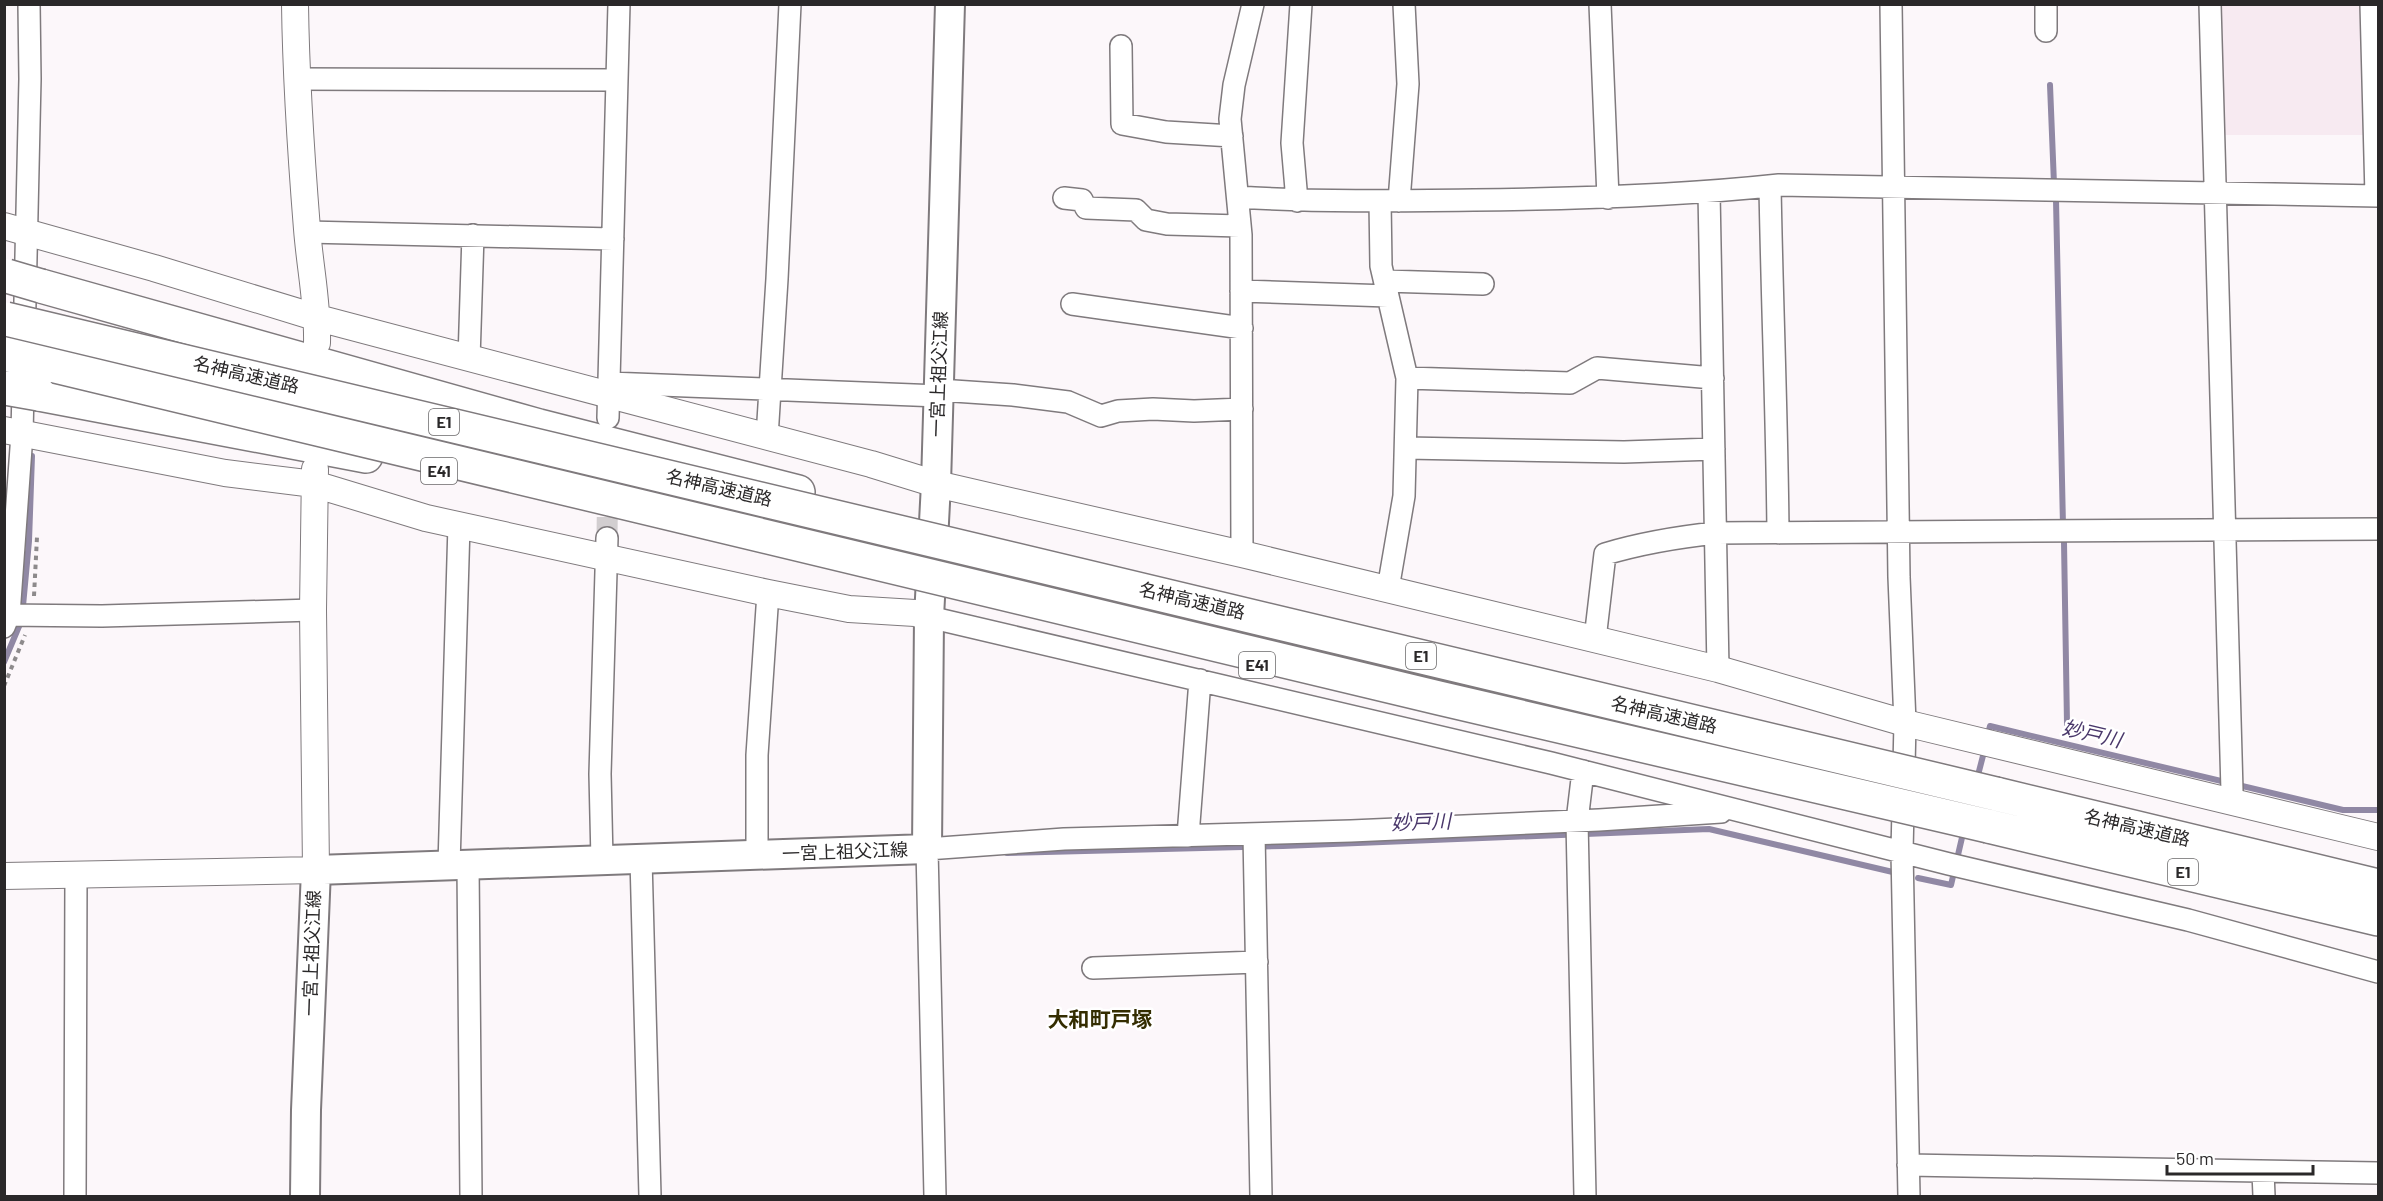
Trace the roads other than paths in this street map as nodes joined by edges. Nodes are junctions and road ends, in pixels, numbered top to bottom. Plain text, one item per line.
1 (29, 4) edge
2 (295, 4) edge
3 (619, 4) edge
4 (790, 4) edge
5 (950, 4) edge
6 (1253, 4) edge
7 (1301, 4) edge
8 (1404, 4) edge
9 (1600, 4) edge
10 (1892, 4) edge
11 (2046, 4) edge
12 (2210, 4) edge
13 (2371, 4) edge
14 (2046, 31) dead end
15 (1121, 46) dead end
16 (296, 79) junction
17 (617, 80) junction
18 (1232, 136) junction
19 (1770, 186) junction
20 (1894, 187) junction
21 (1709, 192) junction
22 (2215, 193) junction
23 (2377, 196) edge
24 (1238, 197) junction
25 (1064, 198) dead end
26 (1608, 198) junction
27 (1297, 201) junction
28 (1390, 201) junction
29 (1240, 226) junction
30 (15, 229) edge
31 (307, 232) junction
32 (473, 235) junction
33 (613, 239) junction
34 (6, 276) edge
35 (1483, 284) dead end
36 (1387, 288) junction
37 (1241, 291) junction
38 (1072, 304) dead end
39 (4, 318) edge
40 (1242, 328) junction
41 (317, 331) junction
42 (4, 354) edge
43 (470, 359) junction
44 (1407, 378) junction
45 (1713, 378) junction
46 (5, 388) edge
47 (771, 390) junction
48 (939, 393) junction
49 (608, 399) junction
50 (1242, 408) junction
51 (13, 432) edge
52 (767, 436) junction
53 (1406, 448) junction
54 (1714, 449) junction
55 (314, 476) junction
56 (936, 484) junction
57 (459, 525) junction
58 (2379, 529) edge
59 (2224, 531) junction
60 (1716, 533) junction
61 (1778, 533) junction
62 (1899, 533) junction
63 (607, 547) junction
64 (1242, 554) junction
65 (1388, 589) junction
66 (768, 593) junction
67 (313, 610) junction
68 (928, 617) junction
69 (6, 619) edge
70 (1595, 639) junction
71 (1718, 669) junction
72 (1200, 680) junction
73 (1687, 720) junction
74 (1905, 723) junction
75 (1680, 755) junction
76 (1583, 771) junction
77 (2231, 789) junction
78 (1739, 810) junction
79 (1577, 829) junction
80 (1188, 836) junction
81 (2379, 837) edge
82 (1254, 842) junction
83 (927, 849) junction
84 (1902, 852) junction
85 (757, 855) junction
86 (641, 858) junction
87 (602, 860) junction
88 (458, 865) junction
89 (316, 870) junction
90 (76, 875) junction
91 (4, 876) edge
92 (2379, 886) edge
93 (2379, 919) edge
94 (1257, 962) junction
95 (1093, 968) dead end
96 (2379, 972) edge
97 (1908, 1165) junction
98 (2263, 1172) junction
99 (2379, 1173) edge
100 (75, 1197) edge
101 (305, 1197) edge
102 (471, 1197) edge
103 (650, 1197) edge
104 (935, 1197) edge
105 (1261, 1197) edge
106 (1585, 1197) edge
107 (1909, 1197) edge
108 (2264, 1197) edge

1 - 30 street
2 - 16 street
3 - 17 street
4 - 47 street
5 - 48 main road, 一宮上祖父江線
6 - 18 street
7 - 27 street
8 - 28 street
9 - 26 street
10 - 20 street
11 - 14 street
12 - 22 street
13 - 23 street
15 - 18 street
16 - 17 street
16 - 31 street
17 - 33 street
18 - 24 street
19 - 20 street
19 - 21 street
19 - 61 street
20 - 22 street
20 - 62 street
21 - 26 street
21 - 45 street
22 - 23 street
22 - 59 street
24 - 27 street
24 - 29 street
25 - 29 street
26 - 28 street
27 - 28 street
28 - 36 street
29 - 37 street
30 - 41 street
30 - 51 street
31 - 32 street
31 - 41 street
32 - 33 street
32 - 43 street
33 - 49 street
34 - 73 highway, bridge
35 - 36 street
36 - 37 street
36 - 44 street
37 - 40 street
38 - 40 street
39 - 73 highway, 名神高速道路 / E1, bridge
40 - 50 street
41 - 43 street
42 - 75 highway, 名神高速道路 / E1, bridge
43 - 49 street
44 - 45 street
44 - 53 street
45 - 54 street
46 - 75 highway, E41, bridge
47 - 48 street
47 - 49 street
47 - 52 street
48 - 50 street
48 - 56 main road, 一宮上祖父江線
49 - 52 street
50 - 64 street
51 - 55 street
51 - 69 street
52 - 56 street
53 - 54 street
53 - 65 street
54 - 60 street
55 - 57 street
55 - 67 street
56 - 64 street
56 - 68 main road, 一宮上祖父江線
57 - 63 street
57 - 88 street
58 - 59 street
59 - 62 street
59 - 77 street
60 - 61 street
60 - 70 street
60 - 71 street
61 - 62 street
62 - 74 street
63 - 66 street
63 - 87 street
64 - 65 street
65 - 70 street
66 - 68 street
66 - 85 street
67 - 69 street
67 - 89 street
68 - 72 street
68 - 83 main road, 一宮上祖父江線
70 - 71 street
71 - 74 street
72 - 76 street
72 - 80 street
73 - 92 highway, 名神高速道路 / E1, bridge
74 - 77 street
74 - 84 street
75 - 93 highway, 名神高速道路 / E1, bridge
76 - 78 street
76 - 79 street
77 - 81 street
78 - 79 street
78 - 84 street
79 - 82 street
79 - 106 street
80 - 82 street
80 - 83 street
82 - 94 street
83 - 85 main road, 一宮上祖父江線
83 - 104 street
84 - 96 street
84 - 97 street
85 - 86 main road, 一宮上祖父江線
86 - 87 main road, 一宮上祖父江線
86 - 103 street
87 - 88 main road, 一宮上祖父江線
88 - 89 main road, 一宮上祖父江線
88 - 102 street
89 - 90 street
89 - 101 main road, 一宮上祖父江線
90 - 91 street
90 - 100 street
94 - 95 street
94 - 105 street
97 - 98 street
97 - 107 street
98 - 99 street
98 - 108 street

